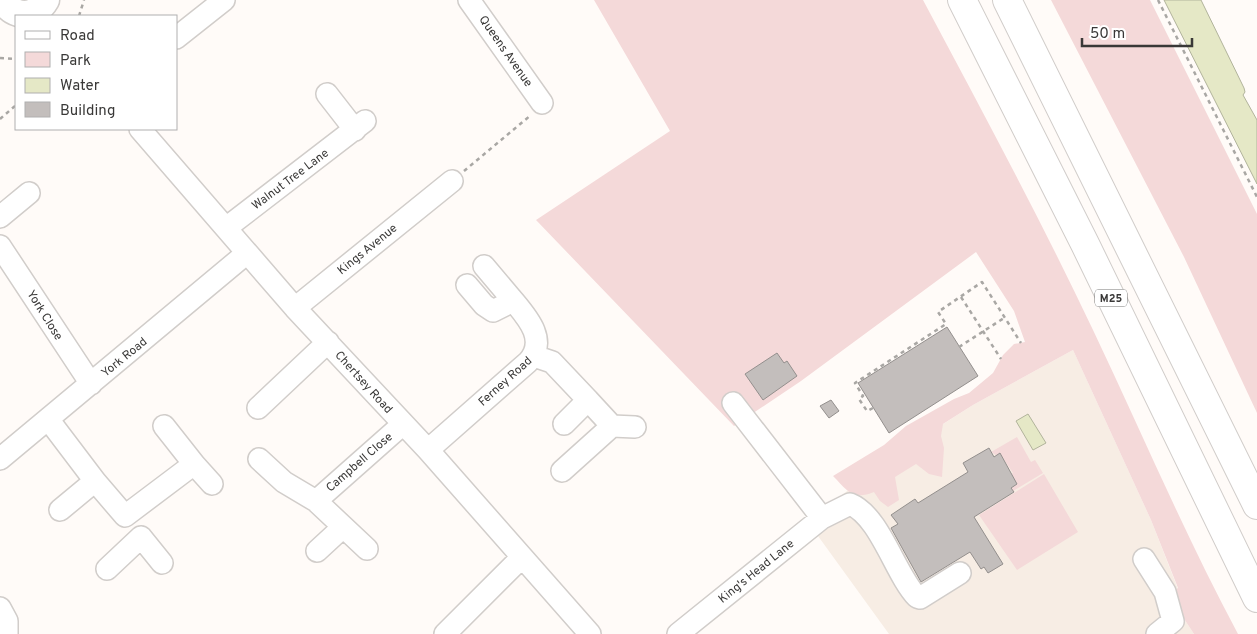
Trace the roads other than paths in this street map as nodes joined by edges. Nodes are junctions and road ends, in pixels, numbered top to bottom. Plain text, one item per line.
1 (224, 0) edge
2 (469, 0) edge
3 (962, 0) edge
4 (1007, 0) edge
5 (19, 8) edge
6 (49, 15) edge
7 (178, 36) edge
8 (327, 94) dead end
9 (542, 103) road end
10 (141, 130) edge
11 (447, 192) road end
12 (29, 193) dead end
13 (0, 217) edge
14 (226, 228) junction
15 (0, 246) edge
16 (247, 253) junction
17 (484, 266) dead end
18 (466, 285) dead end
19 (511, 298) junction
20 (295, 308) junction
21 (328, 342) junction
22 (534, 356) junction
23 (91, 384) junction
24 (588, 400) junction
25 (733, 403) dead end
26 (258, 408) dead end
27 (48, 419) junction
28 (403, 424) junction
29 (564, 424) dead end
30 (164, 426) dead end
31 (612, 426) junction
32 (635, 427) dead end
33 (428, 450) junction
34 (259, 459) dead end
35 (0, 460) edge
36 (194, 464) junction
37 (562, 471) dead end
38 (95, 481) junction
39 (212, 484) dead end
40 (316, 501) junction
41 (1257, 505) edge
42 (60, 510) dead end
43 (829, 514) junction
44 (125, 516) junction
45 (343, 527) junction
46 (141, 538) junction
47 (367, 550) dead end
48 (317, 551) dead end
49 (522, 557) junction
50 (1144, 559) dead end
51 (162, 563) dead end
52 (107, 569) dead end
53 (960, 573) dead end
54 (1257, 598) edge
55 (0, 608) edge
56 (7, 634) edge
57 (445, 634) edge
58 (590, 634) edge
59 (678, 634) edge
60 (1157, 634) edge

1 - 7 street
2 - 9 street, Queens Avenue
3 - 54 highway, M25
4 - 41 highway
5 - 6 street
8 - 14 street, Walnut Tree Lane
10 - 14 street, Chertsey Road
11 - 20 street, Kings Avenue
12 - 13 street
14 - 16 street, Chertsey Road
15 - 23 street, York Close
16 - 20 street, Chertsey Road
16 - 23 street, York Road
17 - 19 street, Ferney Road
18 - 19 street
19 - 22 street, Ferney Road
20 - 21 street, Chertsey Road
21 - 26 street
21 - 28 street, Chertsey Road
22 - 24 street
22 - 33 street, Ferney Road
23 - 27 street, York Road
24 - 29 street
24 - 31 street
25 - 43 street
27 - 35 street, York Road
27 - 38 street
28 - 33 street, Chertsey Road
28 - 40 street, Campbell Close
30 - 36 street
31 - 32 street
31 - 37 street
33 - 49 street, Chertsey Road
34 - 40 street, Campbell Close
36 - 39 street
36 - 44 street
38 - 42 street
38 - 44 street
40 - 45 street, Campbell Close
43 - 53 street
43 - 59 street, King's Head Lane
44 - 46 street
45 - 47 street, Campbell Close
45 - 48 street
46 - 51 street
46 - 52 street
49 - 57 street
49 - 58 street, Chertsey Road
50 - 60 street
55 - 56 street

